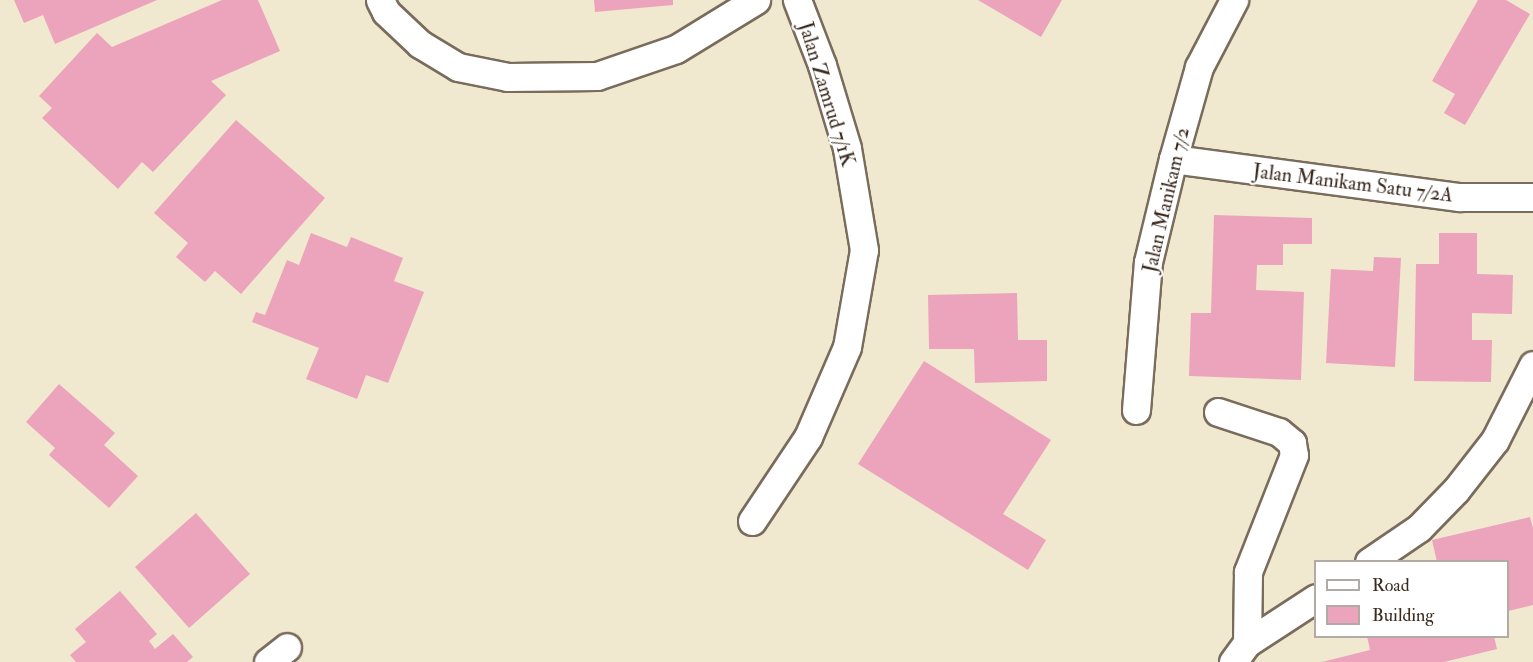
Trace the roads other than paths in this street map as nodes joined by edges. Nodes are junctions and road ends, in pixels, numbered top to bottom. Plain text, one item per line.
1 (380, 0) edge
2 (756, 0) edge
3 (797, 0) edge
4 (1234, 0) edge
5 (1173, 159) junction
6 (1533, 197) edge
7 (1533, 365) edge
8 (1136, 410) dead end
9 (1218, 412) dead end
10 (752, 521) dead end
11 (1371, 560) edge
12 (1314, 599) edge
13 (1240, 653) edge

1 - 2 street
3 - 10 street, Jalan Zamrud 7/1K
4 - 5 street, Jalan Manikam 7/2
5 - 6 street, Jalan Manikam Satu 7/2A
5 - 8 street, Jalan Manikam 7/2
7 - 11 street
9 - 13 street
12 - 13 street

